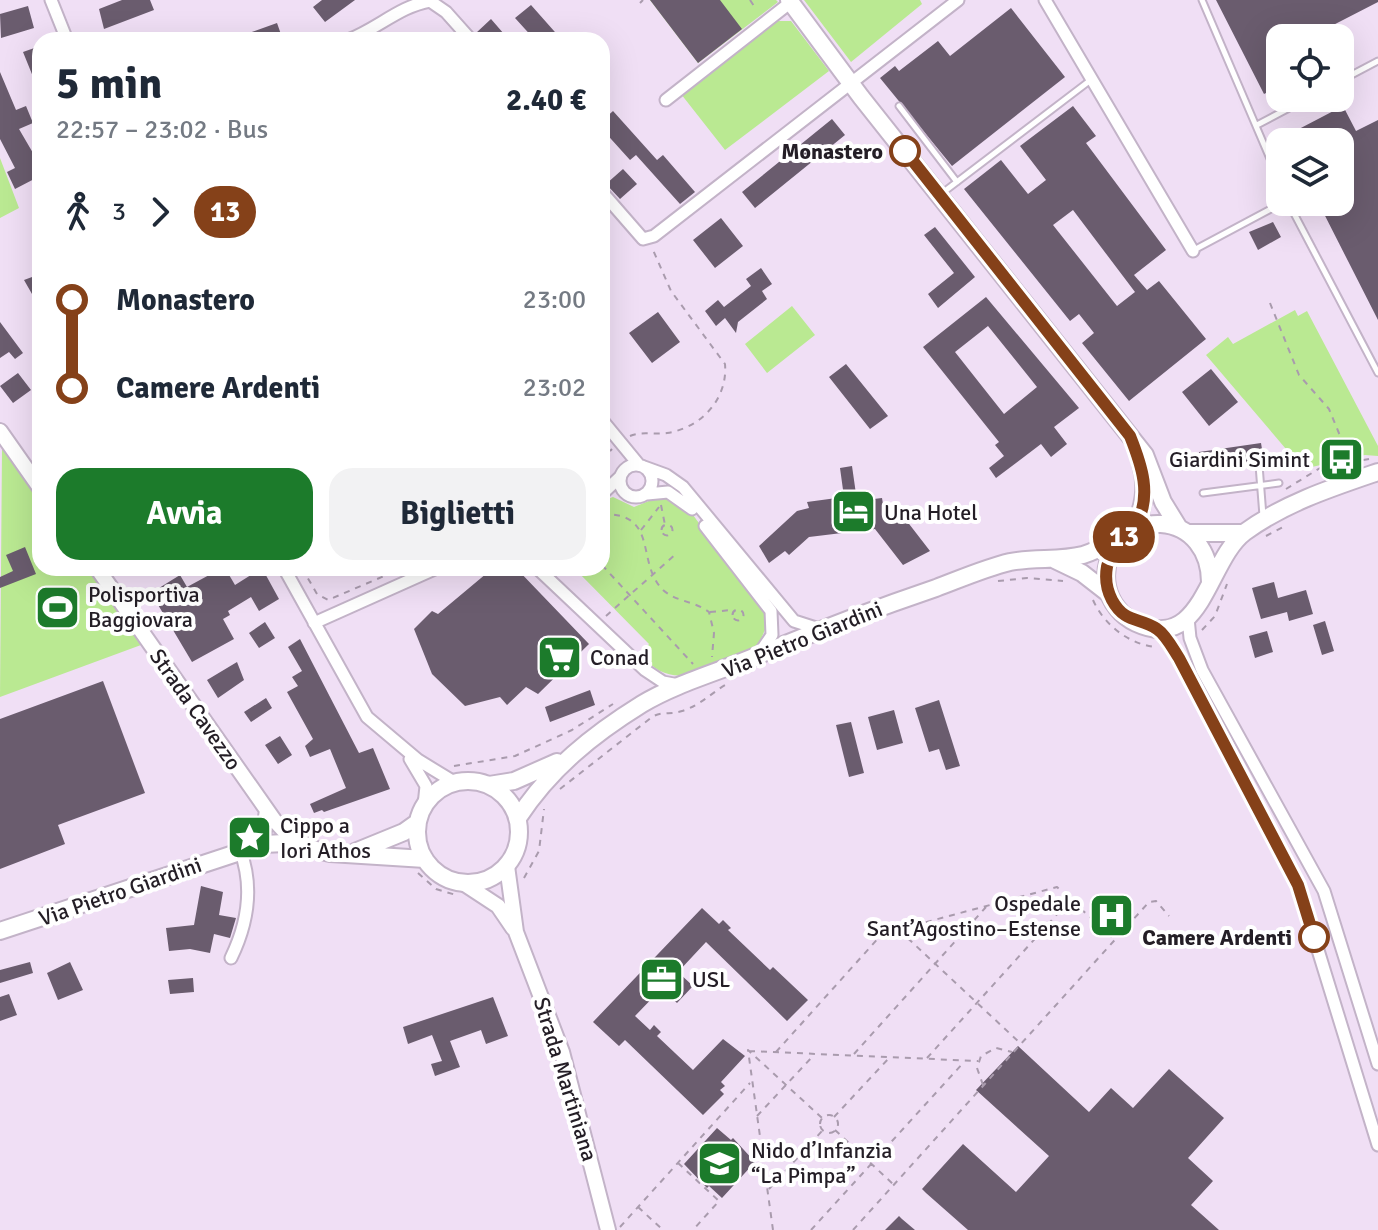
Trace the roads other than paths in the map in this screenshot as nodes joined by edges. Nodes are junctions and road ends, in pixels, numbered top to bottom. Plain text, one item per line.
1 (51, 0) edge
2 (958, 0) edge
3 (1045, 0) edge
4 (1202, 0) edge
5 (790, 1) edge
6 (64, 32) edge
7 (368, 32) edge
8 (464, 32) edge
9 (1378, 61) edge
10 (1354, 74) edge
11 (1092, 79) junction
12 (849, 81) junction
13 (666, 100) dead end
14 (899, 106) dead end
15 (1282, 112) edge
16 (1257, 125) junction
17 (1266, 147) edge
18 (957, 182) junction
19 (940, 195) junction
20 (610, 201) edge
21 (1266, 213) edge
22 (1294, 216) edge
23 (1193, 251) joint
24 (1378, 373) edge
25 (610, 431) edge
26 (1, 433) edge
27 (1130, 436) junction
28 (621, 445) junction
29 (1259, 465) dead end
30 (641, 466) junction
31 (1378, 472) edge
32 (621, 475) junction
33 (32, 477) edge
34 (1279, 483) dead end
35 (1261, 485) junction
36 (610, 487) edge
37 (610, 492) edge
38 (1203, 493) dead end
39 (626, 494) junction
40 (647, 494) junction
41 (1135, 529) junction
42 (1183, 530) junction
43 (1264, 530) junction
44 (1243, 533) junction
45 (1121, 539) junction
46 (1055, 560) junction
47 (103, 576) edge
48 (288, 576) edge
49 (400, 576) edge
50 (545, 576) edge
51 (1210, 582) junction
52 (1109, 594) junction
53 (1188, 618) junction
54 (314, 623) junction
55 (1156, 627) junction
56 (823, 629) junction
57 (758, 656) junction
58 (687, 685) junction
59 (394, 741) junction
60 (566, 758) junction
61 (454, 782) junction
62 (489, 785) junction
63 (424, 805) junction
64 (267, 810) junction
65 (518, 818) junction
66 (418, 822) junction
67 (240, 850) junction
68 (314, 850) junction
69 (349, 854) junction
70 (425, 859) junction
71 (507, 866) junction
72 (461, 889) junction
73 (0, 931) edge
74 (516, 932) junction
75 (231, 958) dead end
76 (1378, 1064) edge
77 (1378, 1145) edge
78 (614, 1229) edge

1 - 6 street
2 - 12 street
3 - 11 street
4 - 16 lane
5 - 12 main road
5 - 13 street
7 - 8 street
9 - 10 lane
11 - 18 lane
11 - 23 street
12 - 19 main road
12 - 20 street
14 - 18 lane
15 - 16 lane
16 - 17 lane
18 - 19 lane
19 - 27 main road
21 - 23 lane
22 - 24 lane
25 - 28 street
26 - 33 street
27 - 41 main road
27 - 42 main road
28 - 30 street
28 - 32 street
29 - 35 lane
30 - 32 street
30 - 40 street
30 - 56 street
31 - 43 main road
32 - 36 street
32 - 39 street
34 - 35 lane
35 - 38 lane
35 - 43 lane
37 - 39 street
39 - 40 street
40 - 57 street
41 - 42 main road
41 - 45 main road, Via Pietro Giardini
42 - 44 main road
42 - 51 main road
43 - 44 main road
44 - 51 main road
45 - 46 main road, Via Pietro Giardini
45 - 52 main road
46 - 52 main road
46 - 56 main road, Via Pietro Giardini
47 - 64 street, Strada Cavezzo
48 - 54 street
49 - 54 street
50 - 58 street
51 - 53 main road
52 - 55 main road
53 - 55 main road
53 - 76 street
54 - 59 street
55 - 77 street
56 - 57 main road, Via Pietro Giardini
57 - 58 main road, Via Pietro Giardini
58 - 60 main road, Via Pietro Giardini
59 - 61 street
59 - 63 street
60 - 62 main road, Via Pietro Giardini
60 - 65 main road, Via Pietro Giardini
61 - 62 main road, Via Pietro Giardini
61 - 63 main road
62 - 65 main road
63 - 66 main road
64 - 67 street
64 - 68 street, Strada Cavezzo
65 - 71 main road, Via Pietro Giardini
66 - 69 main road, Via Pietro Giardini
66 - 70 main road
67 - 68 main road, Via Pietro Giardini
67 - 73 main road, Via Pietro Giardini
67 - 75 street
68 - 69 main road, Via Pietro Giardini
69 - 70 main road, Via Pietro Giardini
70 - 72 main road
71 - 72 main road
71 - 74 street, Strada Martiniana
72 - 74 street, Strada Martiniana
74 - 78 street, Strada Martiniana

